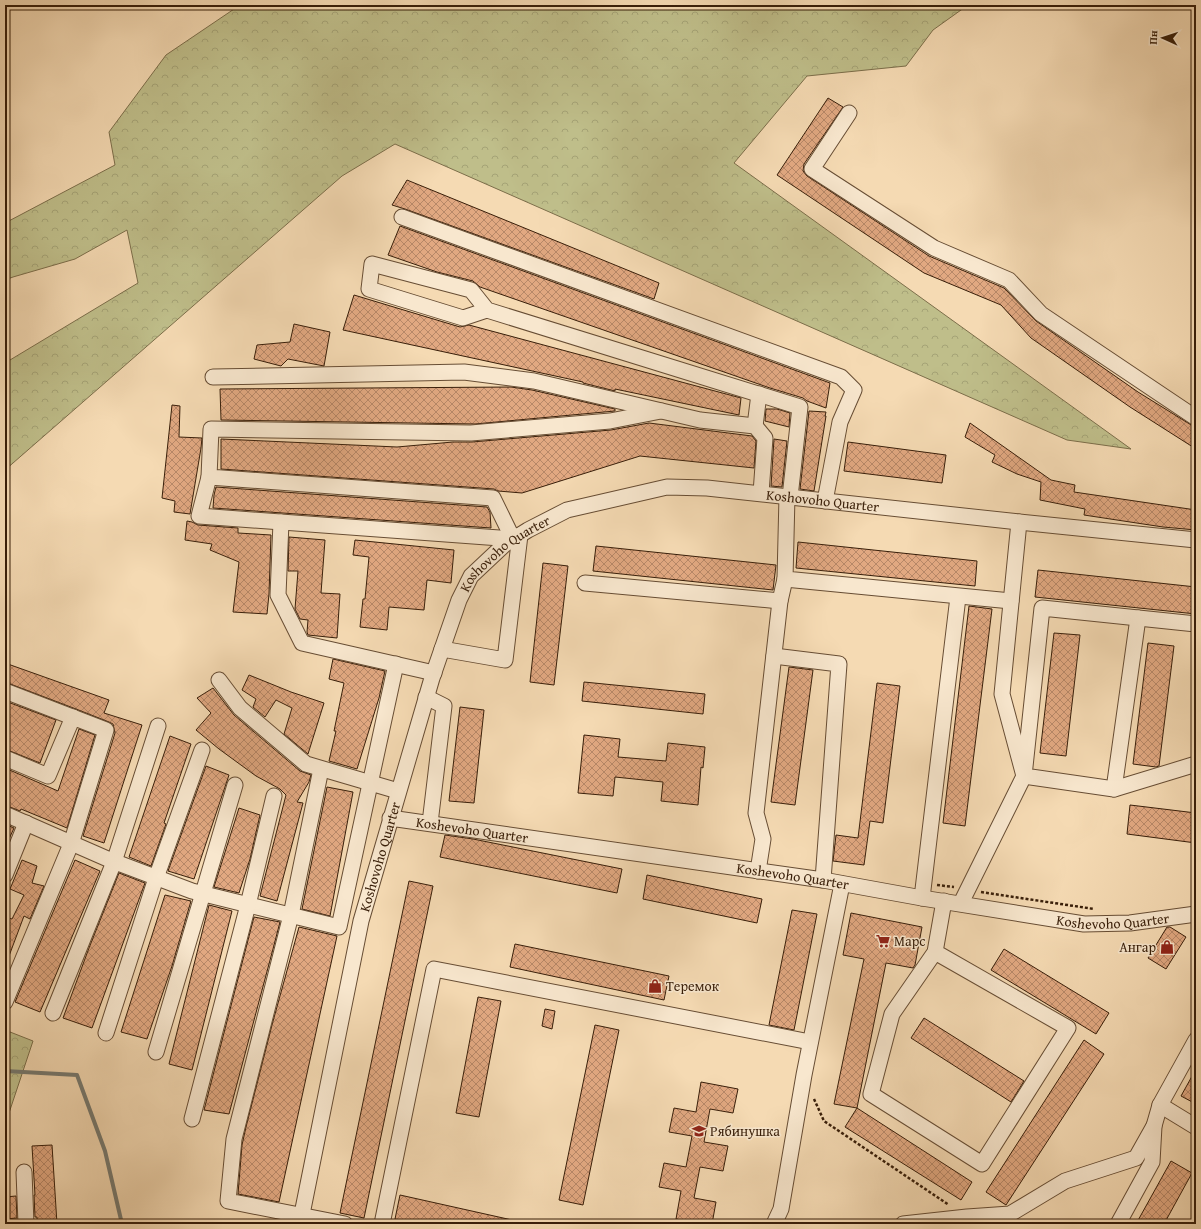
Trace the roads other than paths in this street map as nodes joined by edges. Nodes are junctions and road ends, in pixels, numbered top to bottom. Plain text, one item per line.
1 (849, 113) dead end
2 (402, 216) dead end
3 (488, 310) junction
4 (213, 376) dead end
5 (759, 394) junction
6 (661, 411) junction
7 (1196, 418) edge
8 (755, 426) junction
9 (209, 477) junction
10 (761, 493) junction
11 (788, 496) junction
12 (825, 501) junction
13 (281, 522) junction
14 (1019, 522) junction
15 (517, 537) junction
16 (1196, 540) edge
17 (785, 579) junction
18 (585, 583) dead end
19 (958, 597) junction
20 (780, 601) junction
21 (1011, 601) junction
22 (1138, 618) junction
23 (1196, 624) edge
24 (442, 650) junction
25 (774, 656) junction
26 (396, 664) junction
27 (434, 673) junction
28 (219, 680) dead end
29 (5, 691) edge
30 (426, 697) junction
31 (73, 717) junction
32 (158, 726) dead end
33 (202, 750) dead end
34 (5, 758) edge
35 (1196, 764) edge
36 (321, 769) junction
37 (1024, 776) junction
38 (370, 782) junction
39 (235, 785) dead end
40 (1114, 789) junction
41 (398, 790) junction
42 (274, 796) dead end
43 (5, 814) edge
44 (390, 818) junction
45 (26, 823) junction
46 (430, 823) junction
47 (71, 844) junction
48 (114, 862) junction
49 (758, 871) junction
50 (5, 875) edge
51 (156, 878) junction
52 (823, 880) junction
53 (842, 884) junction
54 (204, 894) junction
55 (922, 898) junction
56 (944, 901) junction
57 (961, 903) junction
58 (248, 905) junction
59 (1196, 914) edge
60 (290, 915) junction
61 (935, 952) junction
62 (5, 1002) edge
63 (53, 1013) dead end
64 (106, 1033) dead end
65 (1196, 1040) edge
66 (810, 1042) junction
67 (156, 1052) dead end
68 (1160, 1105) junction
69 (192, 1119) dead end
70 (1154, 1126) junction
71 (1196, 1127) edge
72 (24, 1172) dead end
73 (301, 1220) edge
74 (26, 1224) edge
75 (345, 1224) edge
76 (382, 1224) edge
77 (774, 1224) edge
78 (903, 1224) edge
79 (1118, 1224) edge

1 - 7 street
2 - 12 street
3 - 3 street
3 - 5 street
4 - 6 street
5 - 8 street
5 - 11 street
6 - 8 street
6 - 9 street
8 - 10 street
9 - 13 street
9 - 15 street
10 - 11 street, Koshovoho Quarter
10 - 15 street, Koshovoho Quarter
11 - 12 street, Koshovoho Quarter
11 - 17 street
12 - 14 street, Koshovoho Quarter
13 - 15 street
13 - 26 street
14 - 16 street, Koshovoho Quarter
14 - 21 street
15 - 24 street, Koshovoho Quarter
15 - 24 street
17 - 19 street
17 - 20 street
18 - 20 street
19 - 21 street
19 - 55 street
20 - 25 street
21 - 37 street
22 - 23 street
22 - 37 street
22 - 40 street
24 - 27 street, Koshovoho Quarter
25 - 49 street
25 - 52 street
26 - 27 street
26 - 38 street
27 - 30 street, Koshovoho Quarter
28 - 36 street
29 - 31 street
30 - 41 street, Koshovoho Quarter
30 - 46 street
31 - 34 street
31 - 47 street
32 - 48 street
33 - 51 street
35 - 40 street
36 - 38 street
36 - 60 street
37 - 40 street
37 - 57 street
38 - 41 street
38 - 60 street
39 - 54 street
41 - 44 street, Koshovoho Quarter
42 - 58 street
43 - 45 street
44 - 46 street, Koshevoho Quarter
44 - 73 street, Koshovoho Quarter
45 - 47 street
45 - 50 street
46 - 49 street, Koshevoho Quarter
47 - 48 street
47 - 62 street
48 - 51 street
48 - 63 street
49 - 52 street, Koshevoho Quarter
51 - 54 street
51 - 64 street
52 - 53 street, Koshevoho Quarter
53 - 55 street, Koshevoho Quarter
53 - 66 street
54 - 58 street
54 - 67 street
55 - 56 street, Koshevoho Quarter
56 - 57 street, Koshevoho Quarter
56 - 61 street
57 - 59 street, Koshevoho Quarter
58 - 60 street
58 - 69 street
60 - 73 street
61 - 61 street
65 - 68 street
66 - 76 street
66 - 77 street
68 - 70 street
68 - 71 street
70 - 78 street
70 - 79 street
72 - 74 street
73 - 75 street

